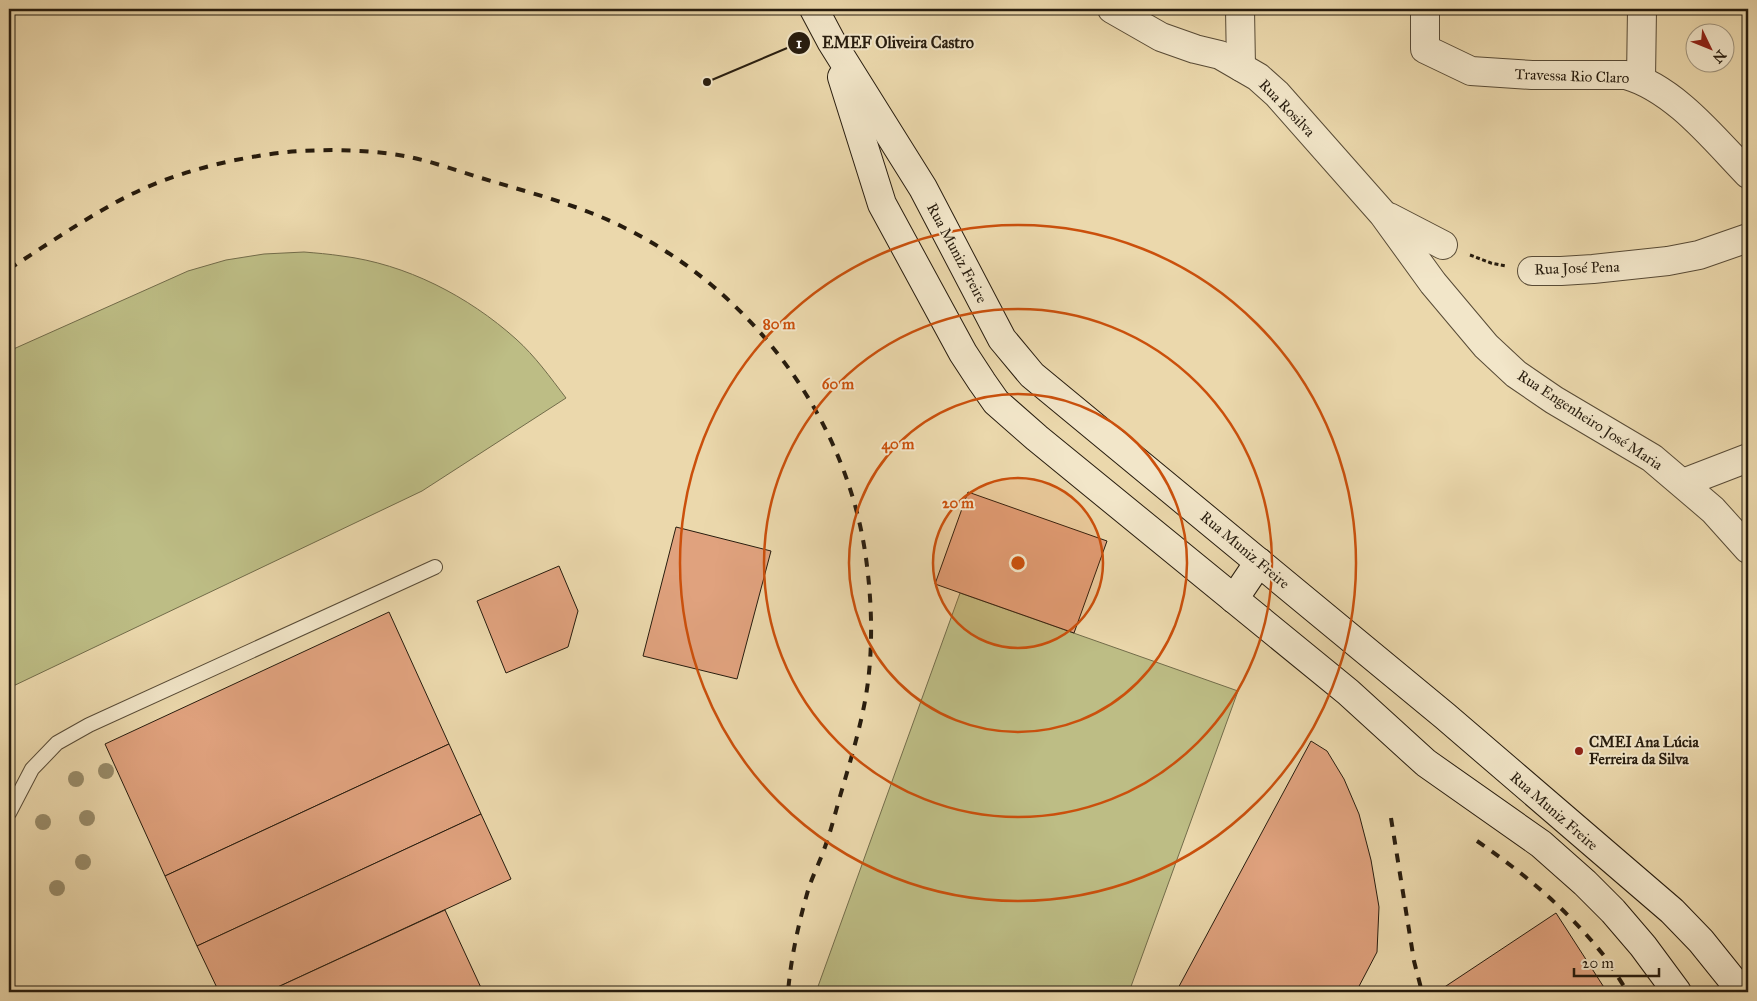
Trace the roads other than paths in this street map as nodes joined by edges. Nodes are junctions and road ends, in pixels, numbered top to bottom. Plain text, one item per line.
1 (814, 9) edge
2 (1112, 9) edge
3 (1240, 9) edge
4 (1425, 9) edge
5 (1642, 9) edge
6 (831, 41) junction
7 (1241, 67) junction
8 (1641, 79) junction
9 (1748, 174) edge
10 (1383, 214) junction
11 (1748, 238) edge
12 (1443, 245) road end
13 (1532, 271) road end
14 (1748, 458) edge
15 (1683, 483) junction
16 (1748, 548) edge
17 (1259, 562) junction
18 (435, 567) dead end
19 (1234, 599) junction
20 (9, 813) edge
21 (1678, 992) edge
22 (1742, 992) edge

1 - 6 street, Rua Muniz Freire
2 - 7 street, Rua Rosilva
3 - 7 street
4 - 8 street, Travessa Rio Claro
5 - 8 street
6 - 17 street, Rua Muniz Freire
6 - 19 street, Rua Muniz Freire
7 - 10 street, Rua Rosilva
8 - 9 street, Travessa Rio Claro
10 - 12 street
10 - 15 street, Rua Engenheiro José Maria
11 - 13 street, Rua José Pena
14 - 15 street
15 - 16 street, Rua Engenheiro José Maria
17 - 19 street
17 - 22 street, Rua Muniz Freire
18 - 20 lane
19 - 21 street, Rua Muniz Freire

